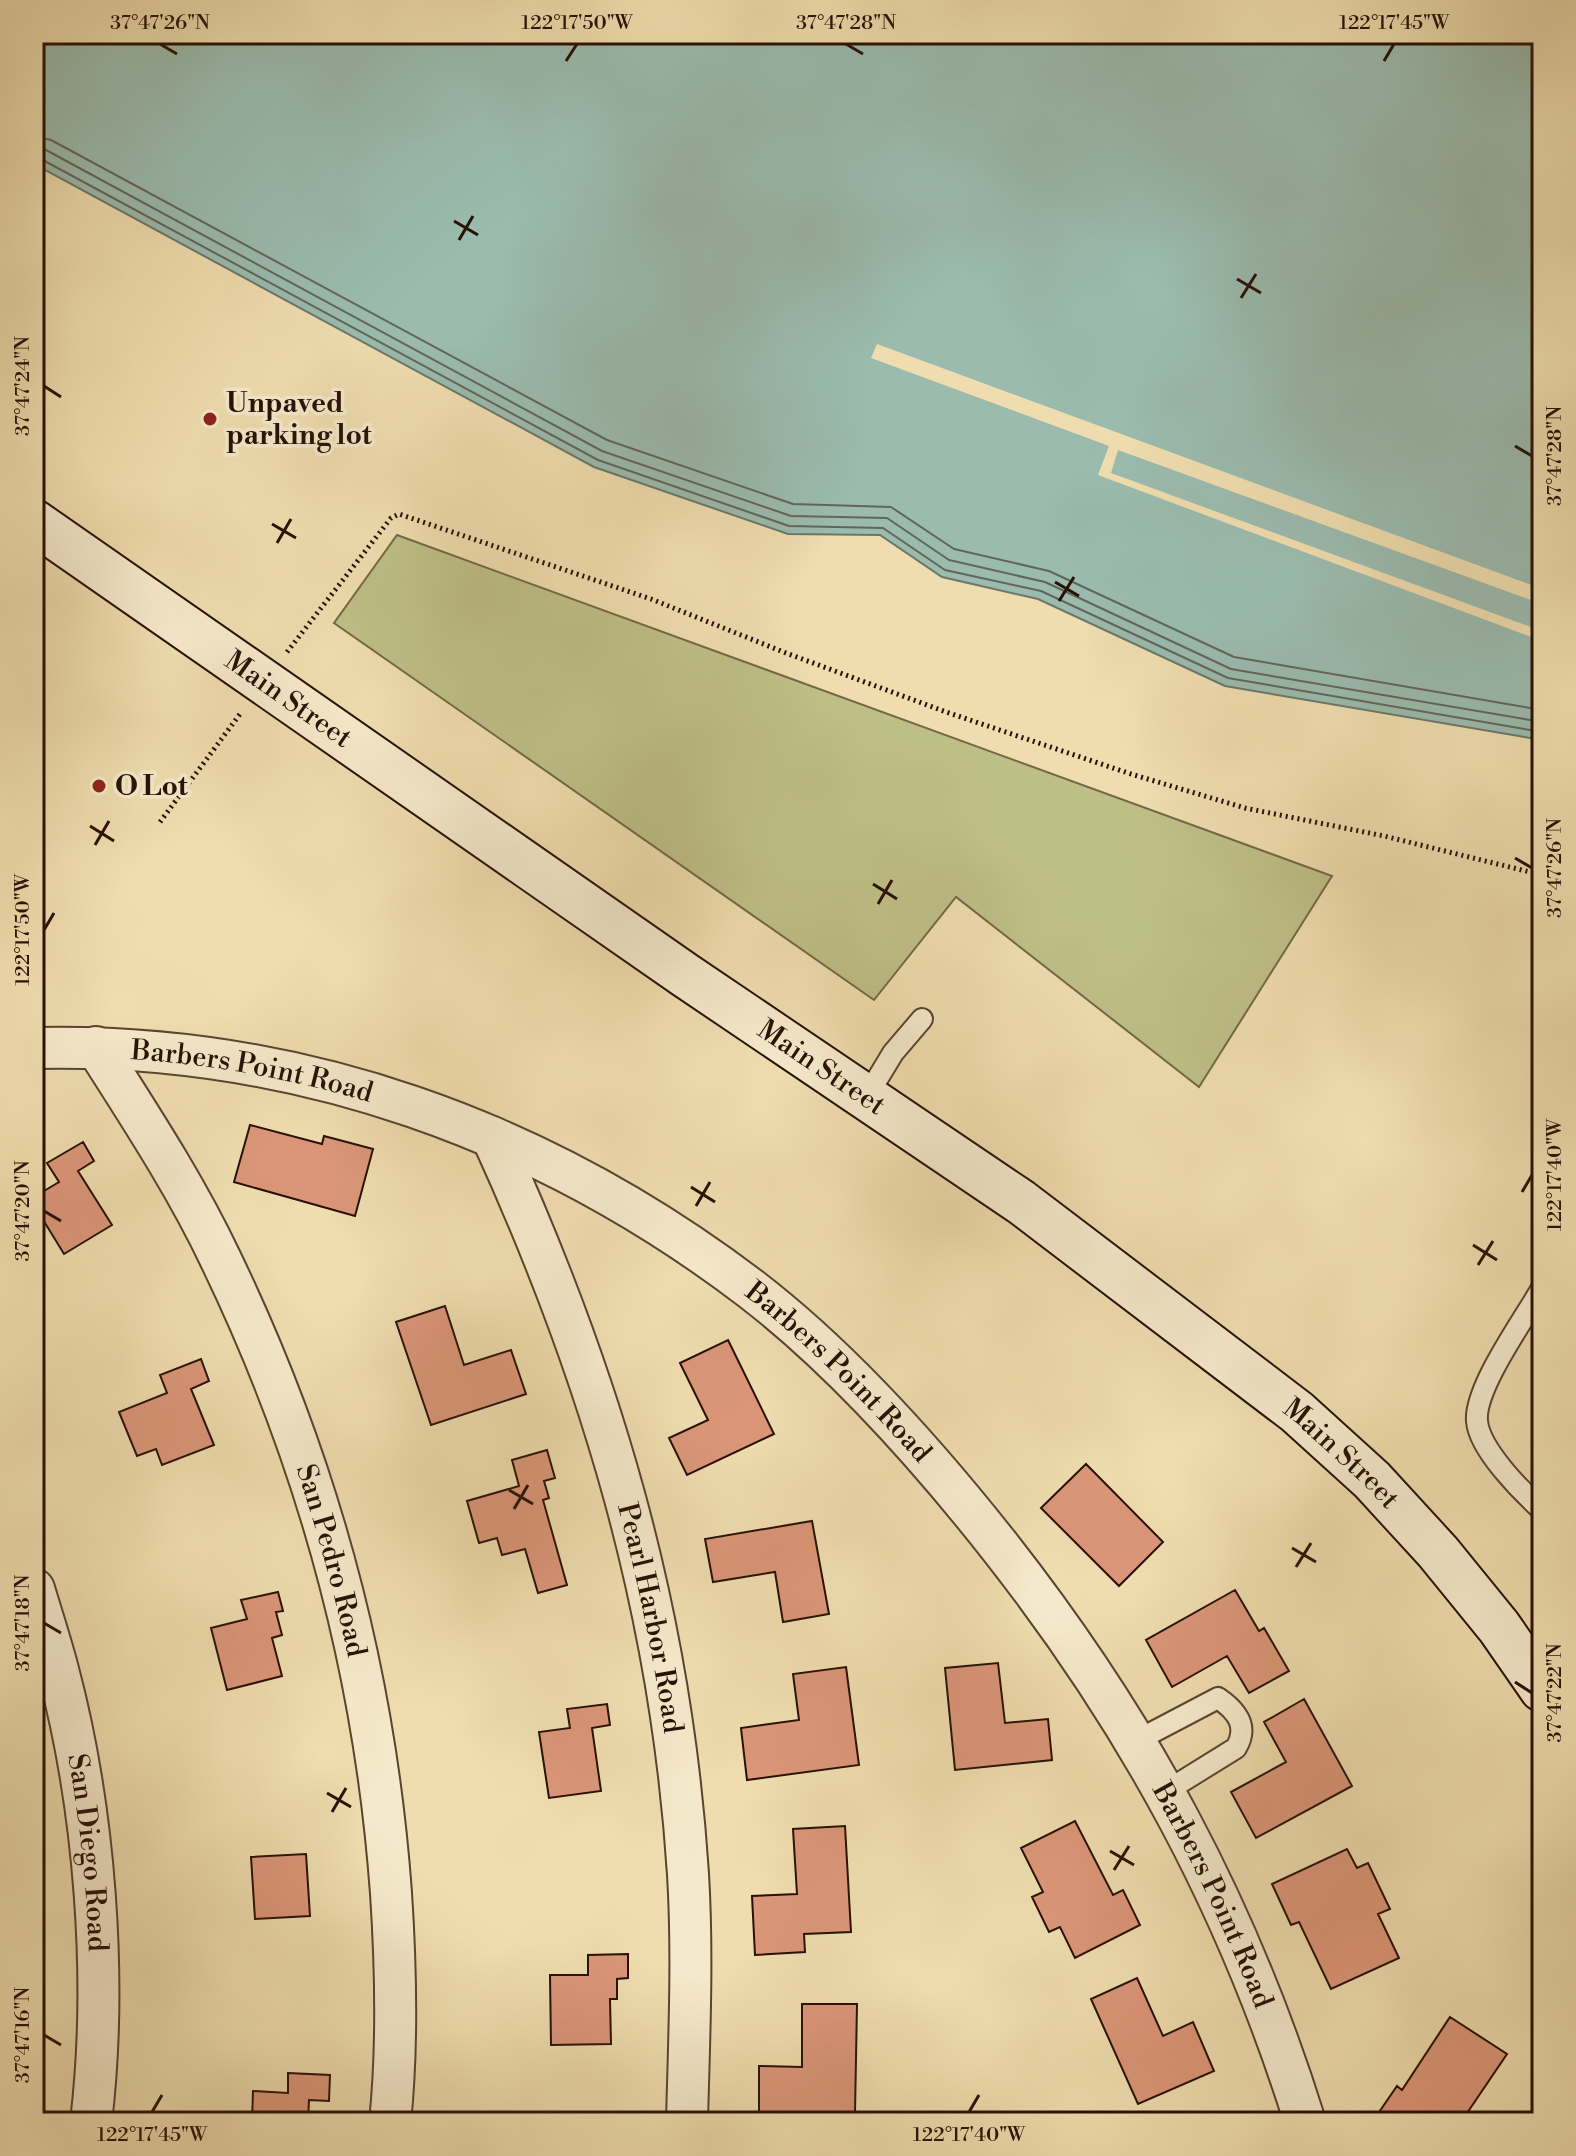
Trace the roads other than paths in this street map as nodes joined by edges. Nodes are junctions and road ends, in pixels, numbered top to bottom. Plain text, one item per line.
1 (34, 522) edge
2 (922, 1019) dead end
3 (96, 1047) junction
4 (34, 1048) edge
5 (867, 1096) junction
6 (492, 1137) junction
7 (1542, 1288) edge
8 (1542, 1510) edge
9 (34, 1589) edge
10 (1542, 1689) edge
11 (1136, 1741) junction
12 (1165, 1792) junction
13 (91, 2122) edge
14 (390, 2122) edge
15 (687, 2122) edge
16 (1305, 2122) edge

1 - 5 street, Main Street
2 - 5 lane
3 - 4 street, Barbers Point Road
3 - 6 street, Barbers Point Road
3 - 14 street, San Pedro Road
5 - 10 street, Main Street
6 - 11 street, Barbers Point Road
6 - 15 street, Pearl Harbor Road
7 - 8 lane
9 - 13 street, San Diego Road
11 - 12 street, Barbers Point Road
11 - 12 lane
12 - 16 street, Barbers Point Road

